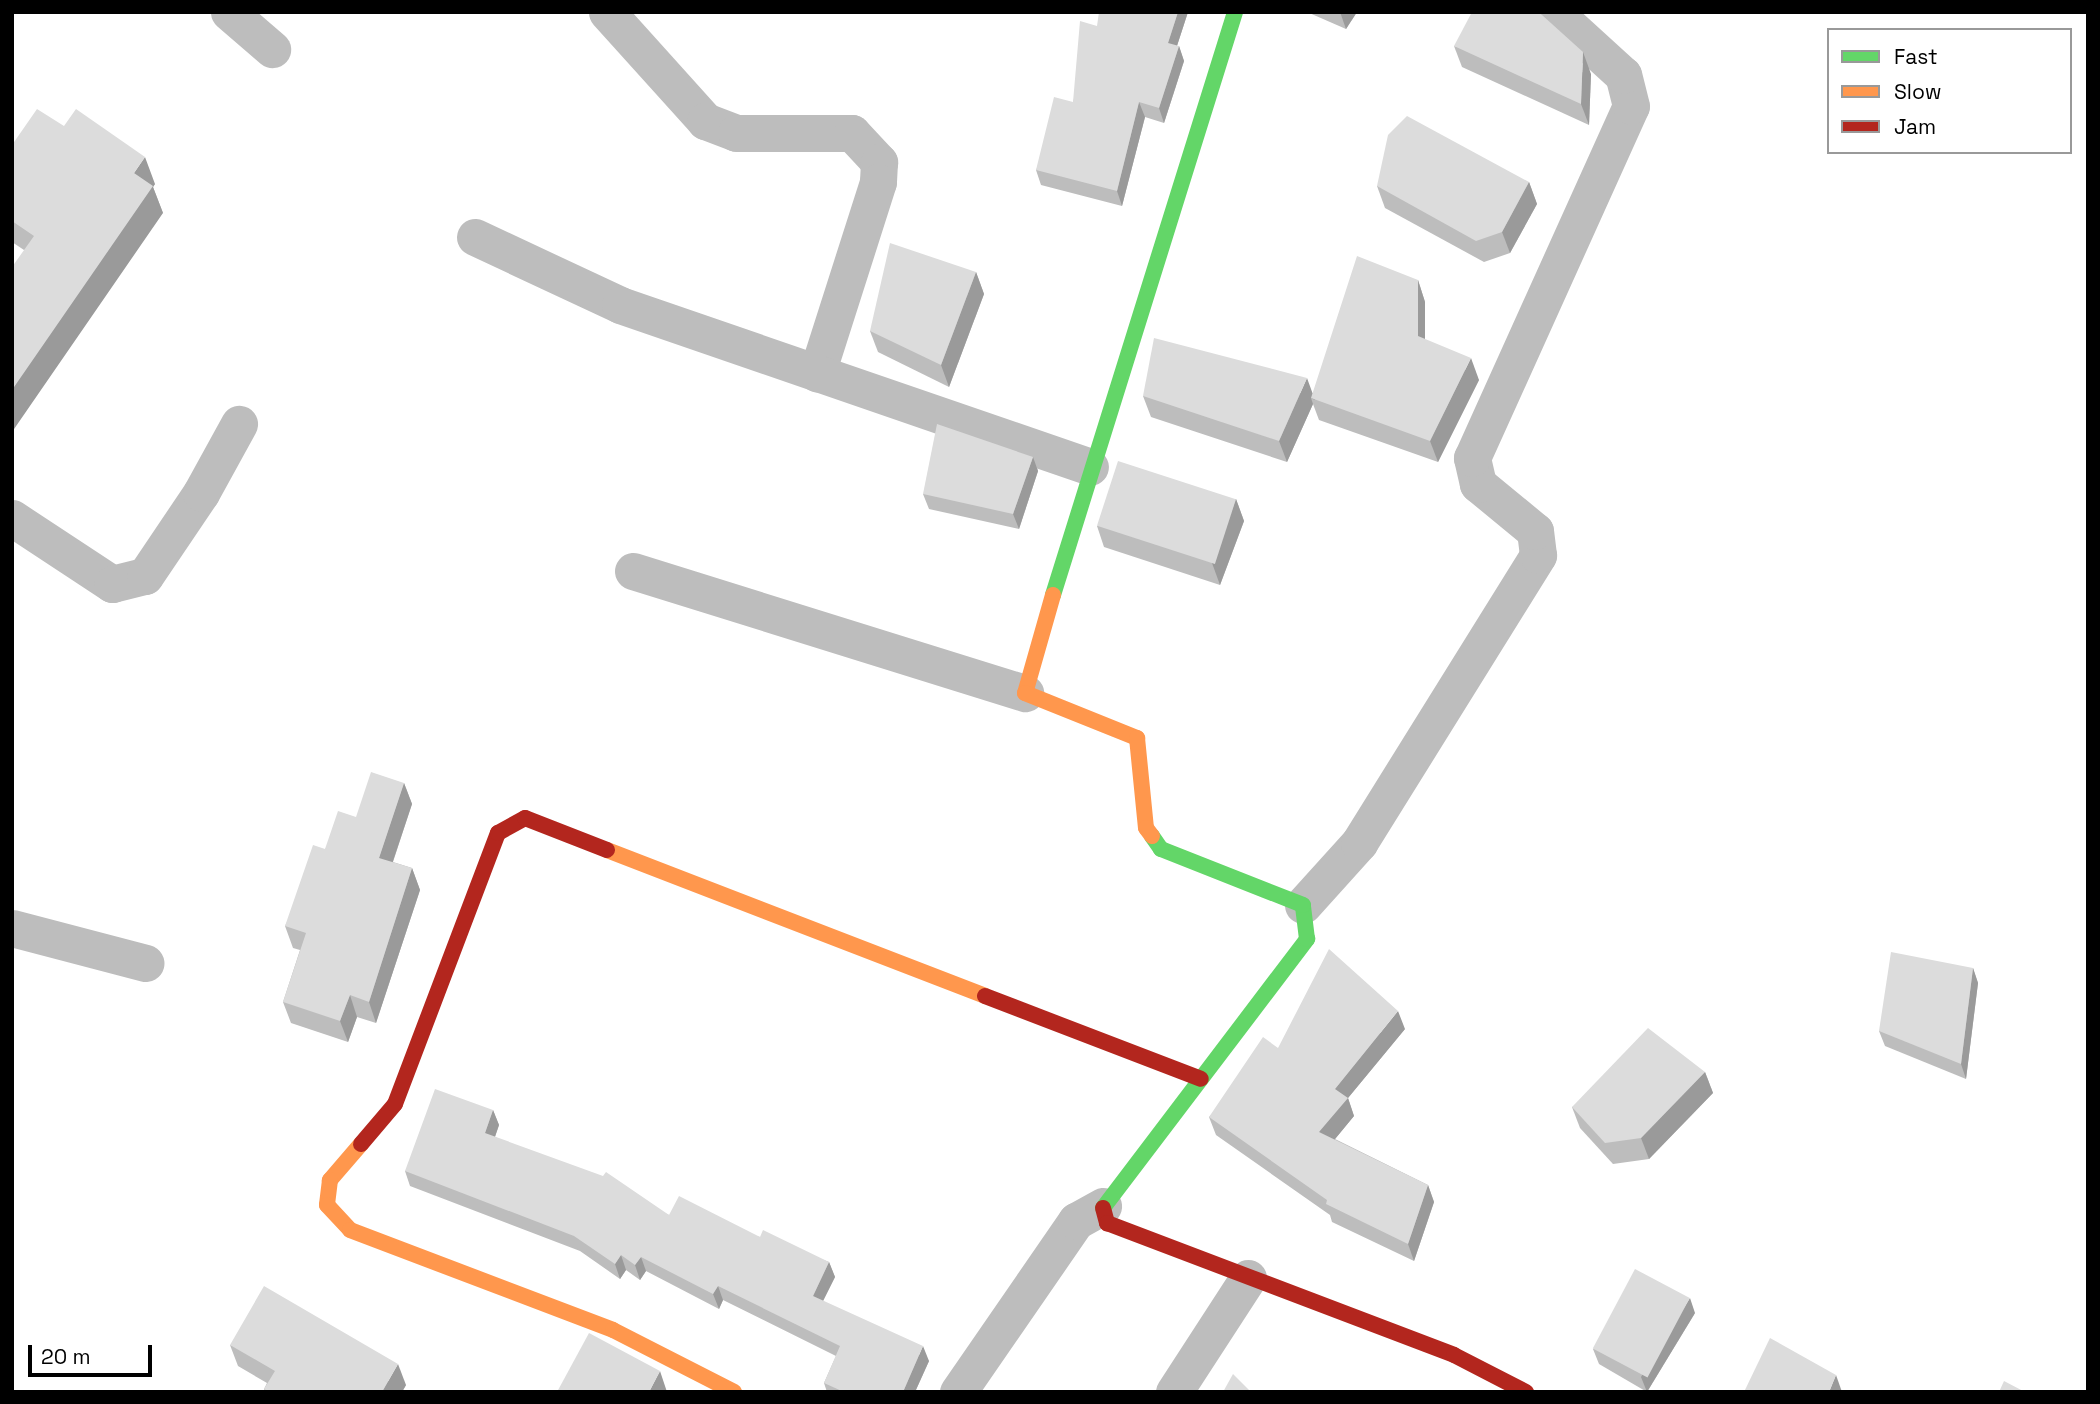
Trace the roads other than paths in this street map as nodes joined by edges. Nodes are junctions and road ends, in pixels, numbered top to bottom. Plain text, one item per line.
1 (229, 12) edge
2 (607, 12) edge
3 (1235, 12) edge
4 (1554, 12) edge
5 (272, 50) dead end
6 (475, 237) dead end
7 (817, 373) junction
8 (239, 424) dead end
9 (1090, 467) junction
10 (12, 518) edge
11 (633, 571) dead end
12 (1025, 693) junction
13 (1303, 905) junction
14 (12, 928) edge
15 (145, 963) dead end
16 (1200, 1079) junction
17 (1103, 1206) junction
18 (1248, 1278) junction
19 (734, 1392) edge
20 (958, 1392) edge
21 (1174, 1392) edge
22 (1526, 1392) edge

1 - 5 street
2 - 7 street
3 - 9 street
4 - 13 street
6 - 7 street
7 - 9 street
8 - 10 street
9 - 12 street
11 - 12 street
12 - 13 street
13 - 16 street
14 - 15 street
16 - 17 street
16 - 19 street
17 - 18 street
17 - 20 street
18 - 21 street
18 - 22 street

